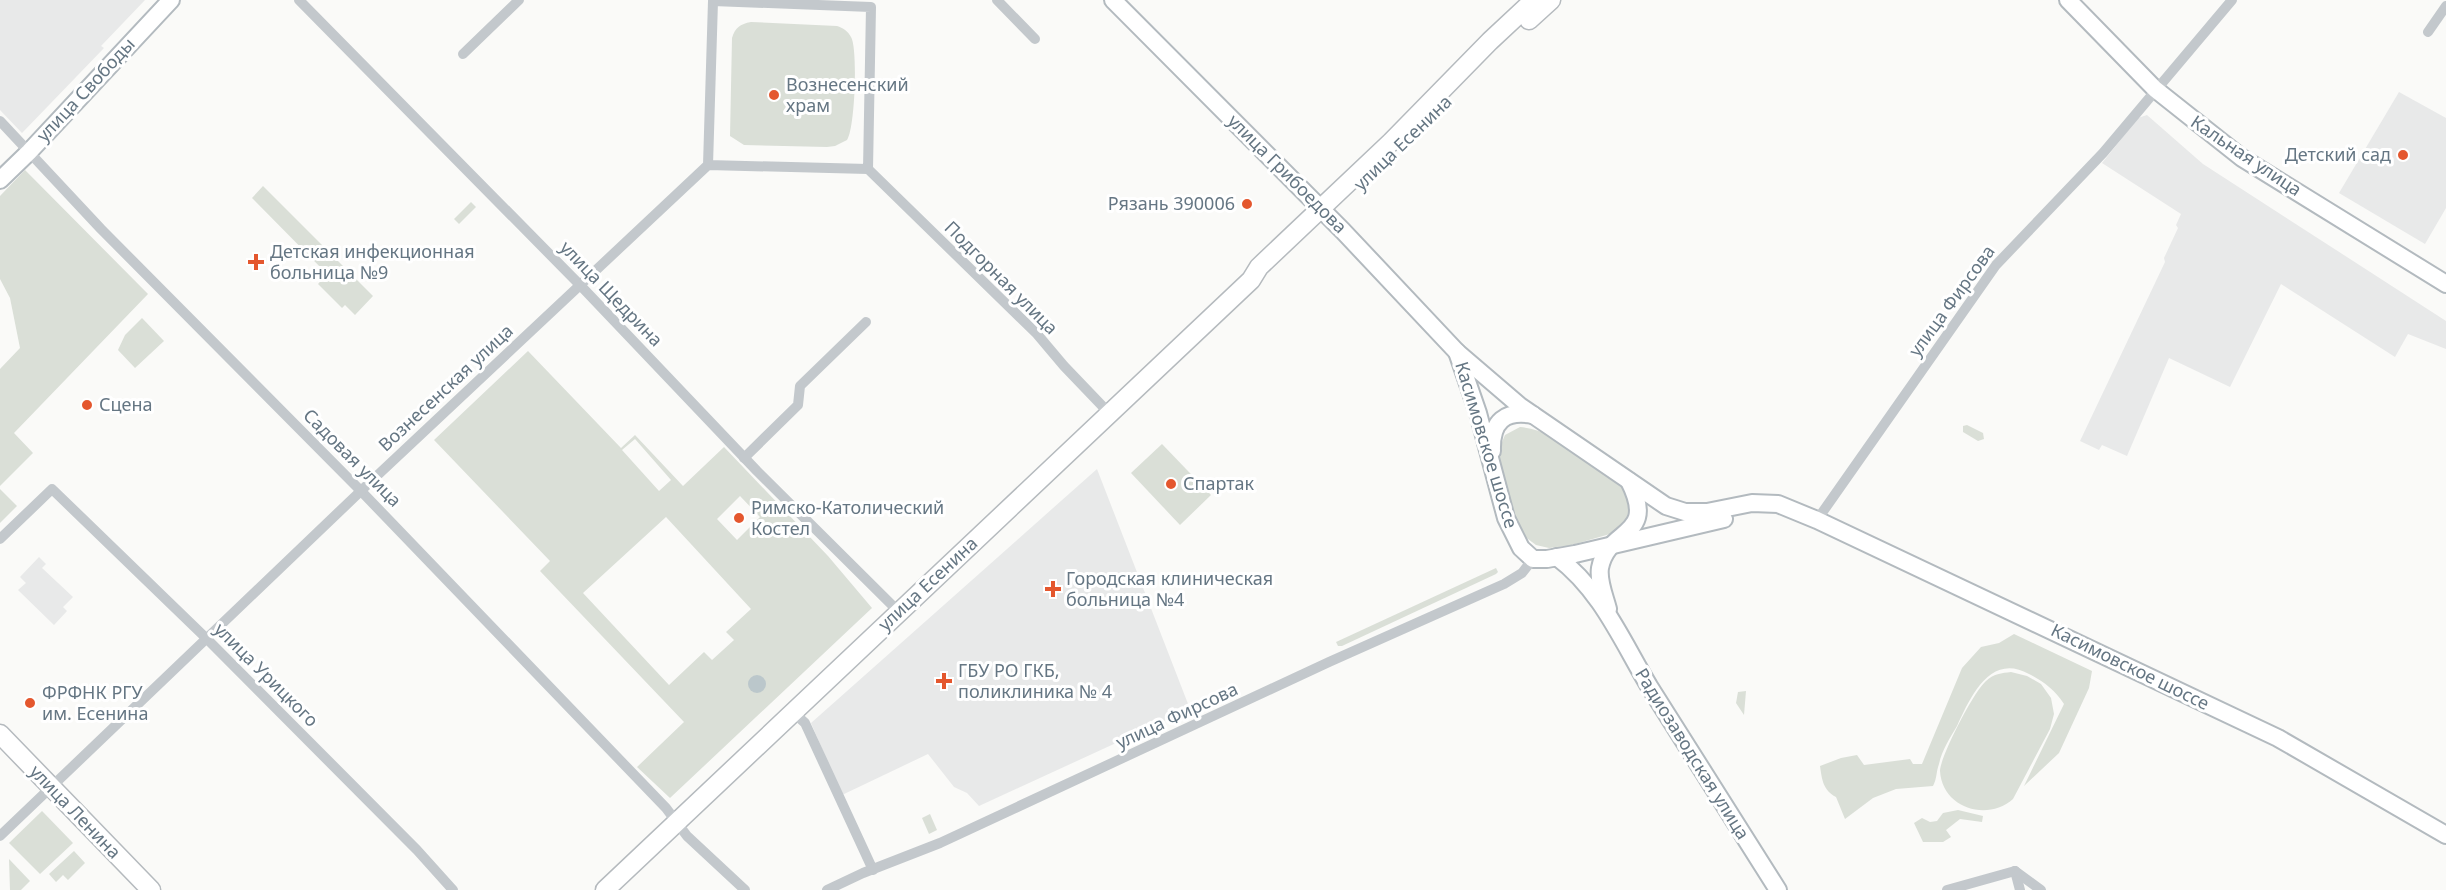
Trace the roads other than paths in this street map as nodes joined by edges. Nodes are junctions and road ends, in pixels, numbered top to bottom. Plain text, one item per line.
1 (171, 0) edge
2 (299, 0) edge
3 (519, 0) edge
4 (997, 0) edge
5 (1113, 0) edge
6 (2068, 0) edge
7 (2232, 0) edge
8 (712, 1) edge
9 (1541, 2) edge
10 (874, 3) edge
11 (2446, 6) edge
12 (2428, 32) dead end
13 (1035, 39) dead end
14 (463, 54) dead end
15 (2155, 89) junction
16 (0, 121) edge
17 (29, 152) junction
18 (708, 165) junction
19 (868, 169) junction
20 (0, 180) edge
21 (1324, 212) junction
22 (2446, 284) edge
23 (580, 285) junction
24 (866, 322) dead end
25 (1457, 352) junction
26 (1109, 412) junction
27 (1521, 412) junction
28 (1478, 413) junction
29 (744, 458) junction
30 (1492, 466) junction
31 (1628, 480) junction
32 (361, 490) junction
33 (1811, 518) junction
34 (0, 539) edge
35 (1611, 545) junction
36 (1557, 557) junction
37 (1533, 559) junction
38 (899, 612) junction
39 (1609, 616) junction
40 (207, 639) junction
41 (793, 712) junction
42 (0, 734) edge
43 (0, 748) edge
44 (48, 790) junction
45 (676, 822) junction
46 (2446, 835) edge
47 (0, 836) edge
48 (873, 870) junction
49 (2015, 872) junction
50 (138, 890) edge
51 (151, 890) edge
52 (453, 890) edge
53 (605, 890) edge
54 (745, 890) edge
55 (826, 890) edge
56 (1778, 890) edge
57 (1947, 890) edge
58 (2020, 890) edge
59 (2042, 890) edge

1 - 17 main road, улица Свободы
2 - 23 street, улица Щедрина
3 - 14 street
4 - 13 street
5 - 21 main road, улица Грибоедова
6 - 15 main road, Кальная улица
7 - 15 street, улица Фирсова
8 - 10 street
8 - 18 street
9 - 21 main road, улица Есенина
10 - 19 street
11 - 12 street
15 - 22 main road, Кальная улица
15 - 33 street, улица Фирсова
16 - 17 street, Садовая улица
17 - 20 main road, улица Свободы
17 - 32 street, Садовая улица
18 - 19 street
18 - 23 street, Вознесенская улица
19 - 26 street, Подгорная улица
21 - 25 main road, улица Грибоедова
21 - 26 main road, улица Есенина
23 - 29 street, улица Щедрина
23 - 32 street, Вознесенская улица
24 - 29 street
25 - 27 main road, Касимовское шоссе
25 - 28 main road, Касимовское шоссе
26 - 38 main road, улица Есенина
27 - 28 main road
27 - 30 main road
27 - 31 main road, Касимовское шоссе
28 - 30 main road, Касимовское шоссе
29 - 38 street, улица Щедрина
30 - 37 main road, Касимовское шоссе
31 - 33 main road, Касимовское шоссе
31 - 35 main road, Касимовское шоссе
32 - 40 street, Вознесенская улица
32 - 45 street, Садовая улица
33 - 35 main road, Касимовское шоссе
33 - 46 main road, Касимовское шоссе
34 - 40 street, улица Урицкого
35 - 36 main road, Касимовское шоссе
35 - 39 main road
36 - 37 main road, Касимовское шоссе
36 - 39 main road
37 - 48 street, улица Фирсова
38 - 41 main road, улица Есенина
39 - 56 main road, Радиозаводская улица
40 - 44 street, Вознесенская улица
40 - 52 street, улица Урицкого
41 - 45 main road, улица Есенина
41 - 48 street
42 - 44 main road, улица Ленина
43 - 44 main road, улица Ленина
44 - 47 street, Вознесенская улица
44 - 50 main road, улица Ленина
44 - 51 main road, улица Ленина
45 - 53 main road, улица Есенина
45 - 54 street
48 - 55 street, улица Фирсова
49 - 57 street
49 - 58 street
49 - 59 street

